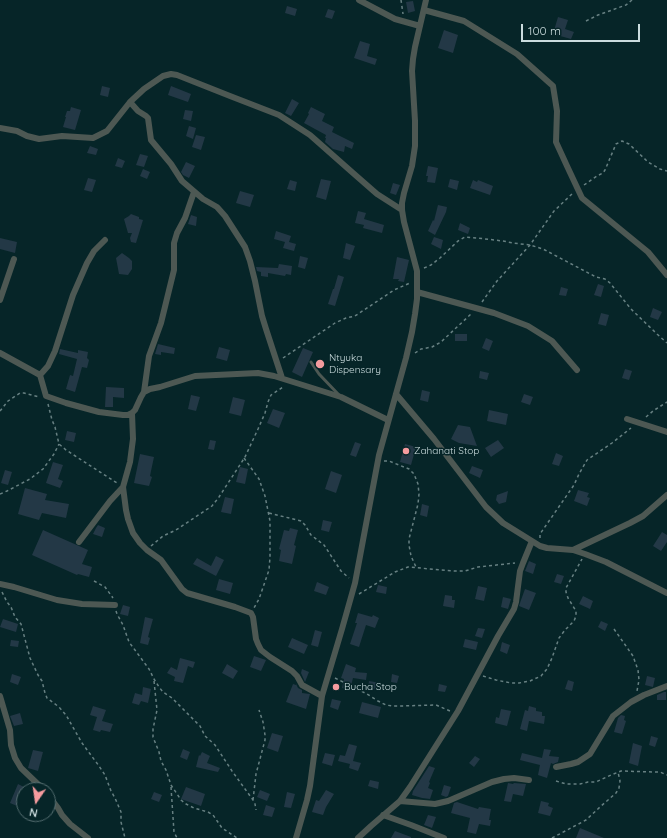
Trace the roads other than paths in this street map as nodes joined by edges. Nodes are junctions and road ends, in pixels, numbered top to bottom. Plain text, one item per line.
1 (359, 0) edge
2 (426, 0) edge
3 (424, 10) junction
4 (420, 26) junction
5 (130, 102) junction
6 (0, 128) edge
7 (194, 192) junction
8 (402, 210) junction
9 (105, 240) dead end
10 (14, 258) dead end
11 (667, 276) edge
12 (417, 292) junction
13 (0, 300) edge
14 (0, 353) edge
15 (311, 362) dead end
16 (577, 370) dead end
17 (40, 375) junction
18 (282, 378) junction
19 (144, 392) junction
20 (396, 394) junction
21 (341, 397) junction
22 (132, 413) junction
23 (627, 419) dead end
24 (388, 420) junction
25 (667, 432) edge
26 (123, 487) junction
27 (667, 495) edge
28 (532, 541) junction
29 (79, 542) dead end
30 (574, 550) junction
31 (1, 587) edge
32 (667, 592) edge
33 (115, 605) road end
34 (667, 686) edge
35 (0, 696) edge
36 (322, 696) junction
37 (556, 767) dead end
38 (529, 780) dead end
39 (36, 782) edge
40 (400, 801) junction
41 (56, 806) edge
42 (383, 815) junction
43 (88, 838) edge
44 (296, 838) edge
45 (358, 838) edge
46 (444, 838) edge

1 - 4 street
2 - 3 street
3 - 4 street
3 - 11 street
4 - 8 street
5 - 6 street
5 - 7 street
5 - 8 street
7 - 18 street
7 - 19 street
8 - 12 street
9 - 17 street
10 - 13 street
12 - 16 street
12 - 20 street
14 - 17 street
15 - 21 lane
17 - 22 street
18 - 19 street
18 - 21 street
19 - 22 street
20 - 24 street
20 - 28 street
21 - 24 street
22 - 26 street
23 - 25 street
24 - 36 street
26 - 29 street
26 - 36 street
27 - 30 street
28 - 30 street
28 - 40 street
30 - 32 street
31 - 33 street
34 - 37 street
35 - 39 street
36 - 44 street
38 - 40 street
40 - 42 street
41 - 43 street
42 - 45 street
42 - 46 street

